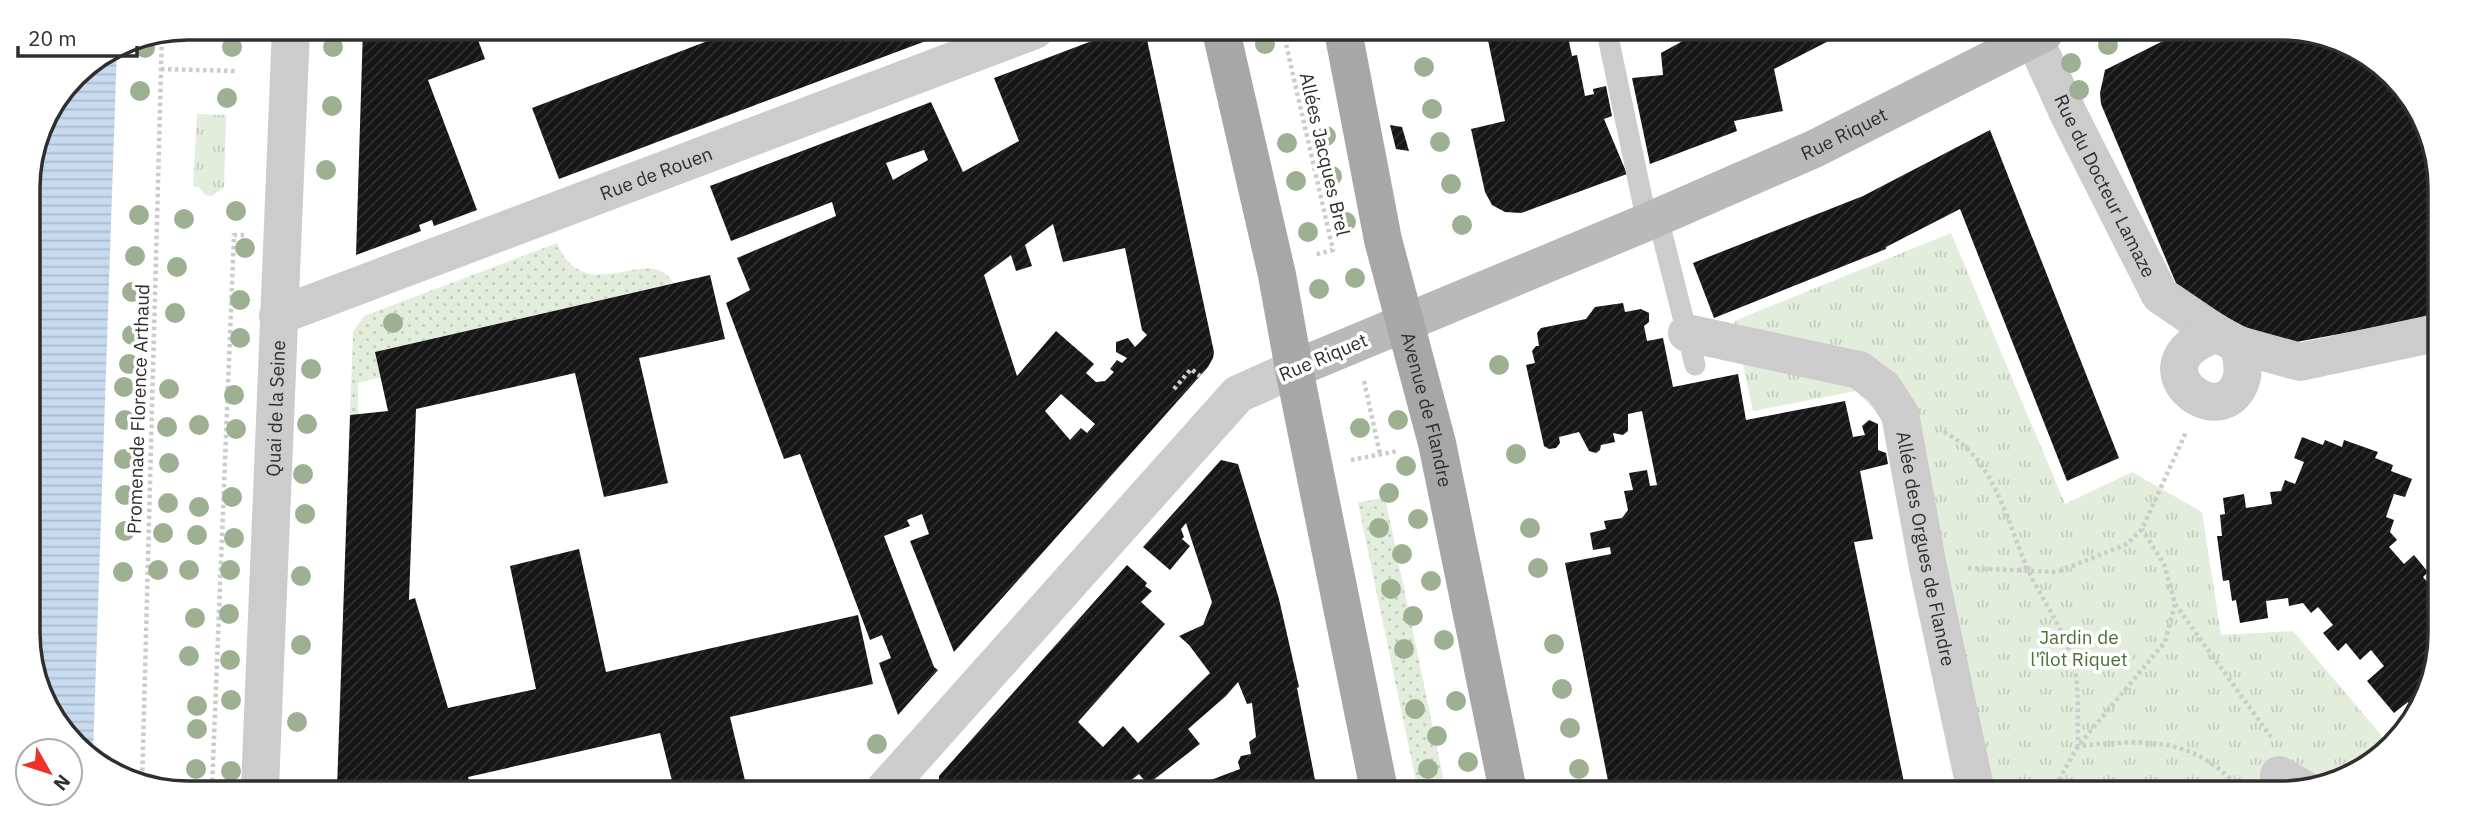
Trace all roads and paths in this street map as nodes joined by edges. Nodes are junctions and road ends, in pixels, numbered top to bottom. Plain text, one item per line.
1 (1285, 40) edge
2 (1345, 40) edge
3 (1609, 40) edge
4 (2026, 40) edge
5 (2038, 40) edge
6 (290, 41) edge
7 (1007, 41) edge
8 (1223, 41) edge
9 (162, 43) edge
10 (161, 69) junction
11 (235, 71) dead end
12 (1653, 220) junction
13 (234, 234) dead end
14 (1311, 256) dead end
15 (278, 316) junction
16 (1406, 323) junction
17 (2428, 335) edge
18 (2227, 339) junction
19 (1691, 349) joint
20 (1294, 369) junction
21 (1361, 370) dead end
22 (1200, 376) dead end
23 (1174, 389) dead end
24 (2201, 400) junction
25 (1902, 425) junction
26 (1380, 454) dead end
27 (2142, 529) junction
28 (1928, 567) junction
29 (2029, 571) junction
30 (2175, 604) junction
31 (2078, 746) junction
32 (142, 773) edge
33 (1377, 780) edge
34 (1506, 780) edge
35 (1973, 780) edge
36 (2059, 780) edge
37 (2232, 780) edge
38 (2290, 780) edge
39 (212, 781) edge
40 (260, 781) edge
41 (892, 781) edge

1 - 14 path, Allées Jacques Brel
2 - 16 main road, Avenue de Flandre
3 - 12 lane, Allée des Orgues de Flandre
4 - 12 street, Rue Riquet
5 - 18 street, Rue du Docteur Lamaze
6 - 15 street, Quai de la Seine
7 - 15 street, Rue de Rouen
8 - 20 main road
9 - 10 path, Promenade Florence Arthaud
10 - 11 path
10 - 32 path, Promenade Florence Arthaud
12 - 16 street, Rue Riquet
12 - 19 lane, Allée des Orgues de Flandre
13 - 39 path
15 - 40 street, Quai de la Seine
16 - 20 street, Rue Riquet
16 - 34 main road, Avenue de Flandre
17 - 18 street, Rue du Docteur Lamaze
18 - 24 street
18 - 24 street
19 - 25 street, Allée des Orgues de Flandre
20 - 33 main road
20 - 41 street, Rue Riquet
21 - 26 path
22 - 23 path
24 - 27 path
25 - 28 street, Allée des Orgues de Flandre
25 - 29 path
27 - 29 path
27 - 30 path
28 - 29 path
28 - 35 street, Allée des Orgues de Flandre
29 - 31 path
30 - 31 path
30 - 38 path
31 - 36 path
31 - 37 path

